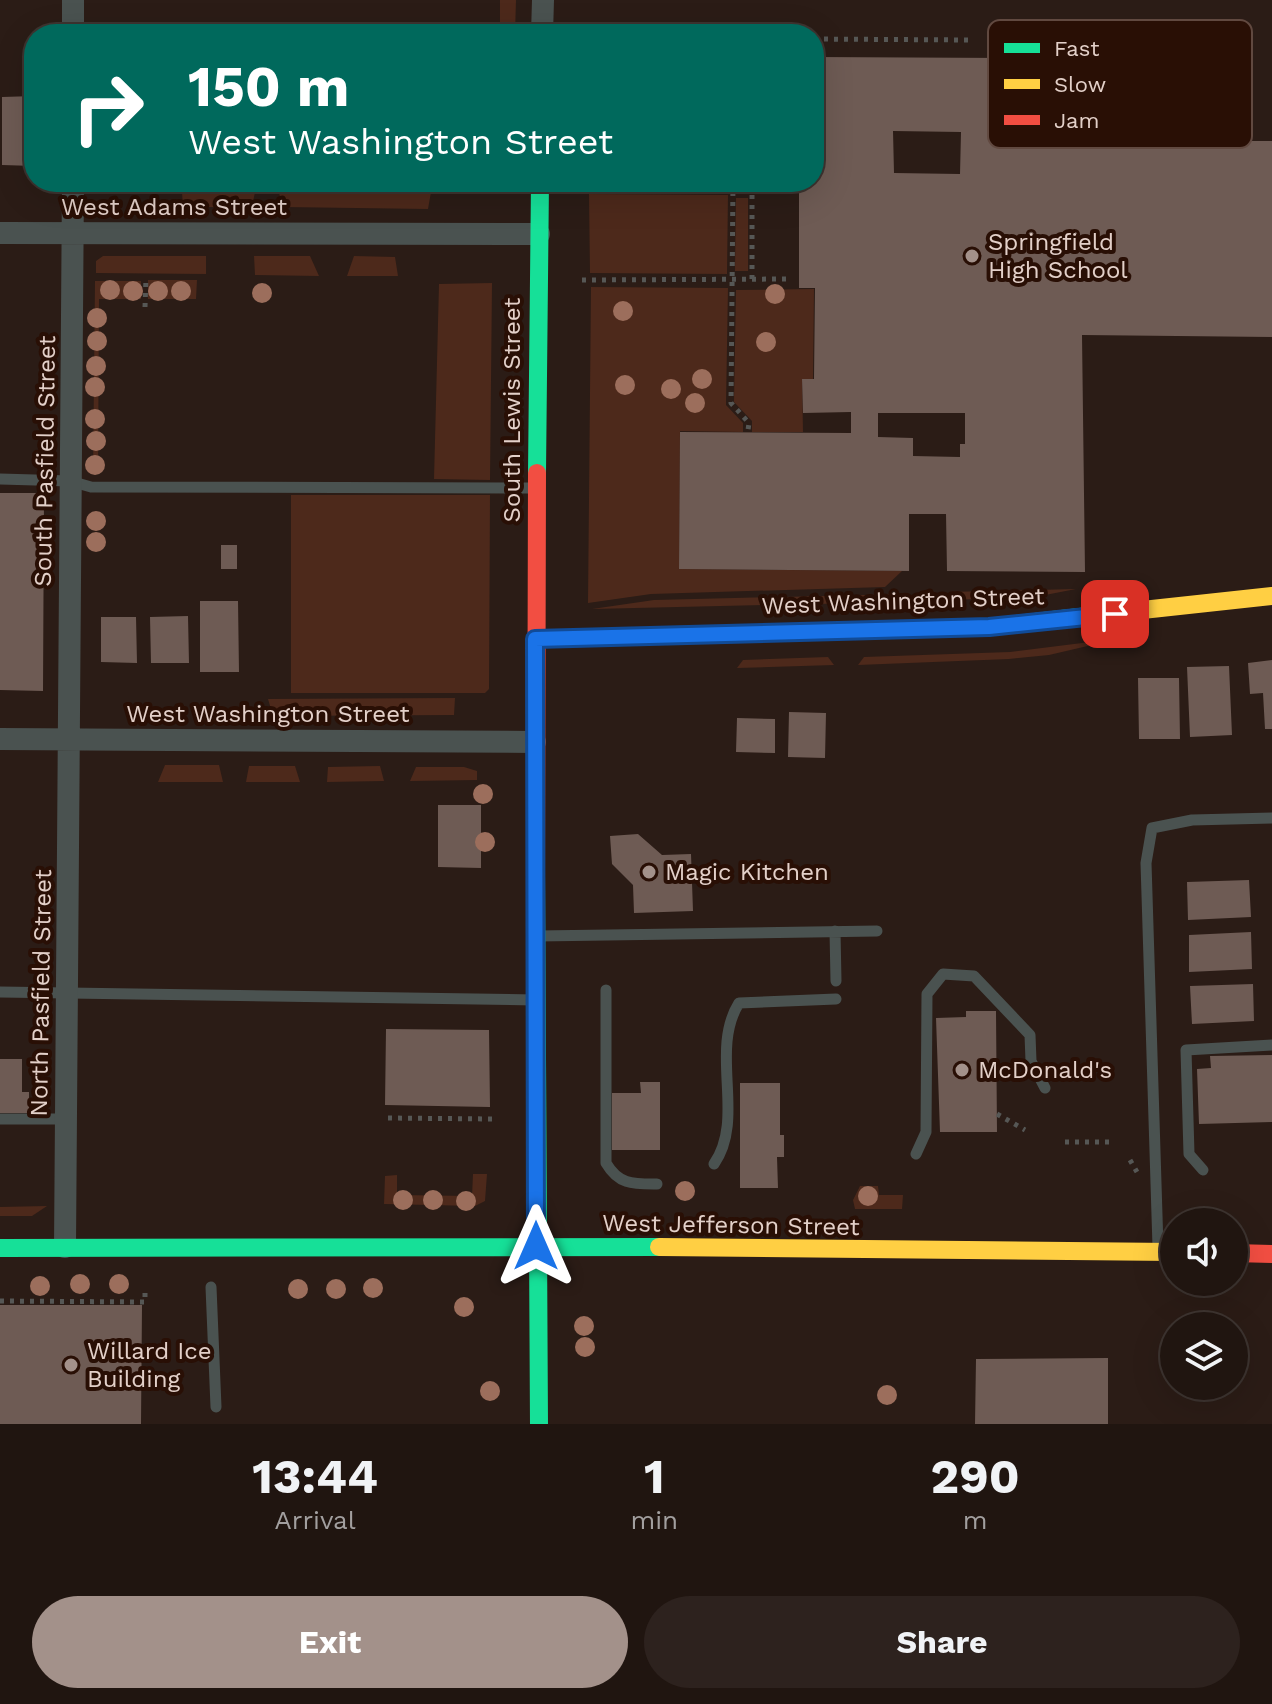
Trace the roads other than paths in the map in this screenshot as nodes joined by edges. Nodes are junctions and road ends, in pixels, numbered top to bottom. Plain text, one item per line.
1 (73, 0) edge
2 (543, 0) edge
3 (73, 24) edge
4 (542, 24) edge
5 (73, 192) edge
6 (540, 192) edge
7 (0, 233) edge
8 (73, 233) junction
9 (539, 234) junction
10 (0, 479) edge
11 (70, 481) junction
12 (538, 488) junction
13 (1272, 596) edge
14 (535, 639) junction
15 (0, 739) edge
16 (69, 740) junction
17 (535, 742) junction
18 (1272, 818) edge
19 (835, 931) junction
20 (877, 931) dead end
21 (536, 936) junction
22 (836, 981) dead end
23 (606, 990) dead end
24 (0, 992) edge
25 (68, 994) junction
26 (836, 999) dead end
27 (536, 1000) junction
28 (1272, 1045) edge
29 (1045, 1088) dead end
30 (0, 1119) edge
31 (66, 1119) junction
32 (916, 1154) dead end
33 (714, 1164) dead end
34 (1203, 1170) dead end
35 (657, 1184) dead end
36 (1164, 1208) edge
37 (536, 1246) junction
38 (65, 1247) junction
39 (0, 1248) edge
40 (1160, 1252) edge
41 (1248, 1253) edge
42 (1272, 1254) edge
43 (211, 1287) dead end
44 (216, 1407) dead end
45 (539, 1424) edge

1 - 3 street
2 - 4 street
5 - 8 street, South Pasfield Street
6 - 9 street, South Lewis Street
7 - 8 street, West Adams Street
8 - 9 street, West Adams Street
8 - 11 street, South Pasfield Street
9 - 12 street, South Lewis Street
10 - 11 lane
11 - 12 lane
11 - 16 street, South Pasfield Street
12 - 14 street, South Lewis Street
13 - 14 street, West Washington Street
14 - 17 street, South Lewis Street
15 - 16 street, West Washington Street
16 - 17 street, West Washington Street
16 - 25 street, North Pasfield Street
17 - 21 street, South Lewis Street
18 - 36 lane
19 - 20 lane
19 - 21 lane
19 - 22 lane
21 - 27 street, South Lewis Street
23 - 35 lane
24 - 25 lane
25 - 27 lane
25 - 31 street, North Pasfield Street
26 - 33 lane
27 - 37 street, South Lewis Street
28 - 34 lane
29 - 32 lane
30 - 31 lane
31 - 38 street, North Pasfield Street
37 - 38 street, West Jefferson Street
37 - 40 street, West Jefferson Street
37 - 45 street, South Lewis Street
38 - 39 street, West Jefferson Street
41 - 42 street
43 - 44 lane

